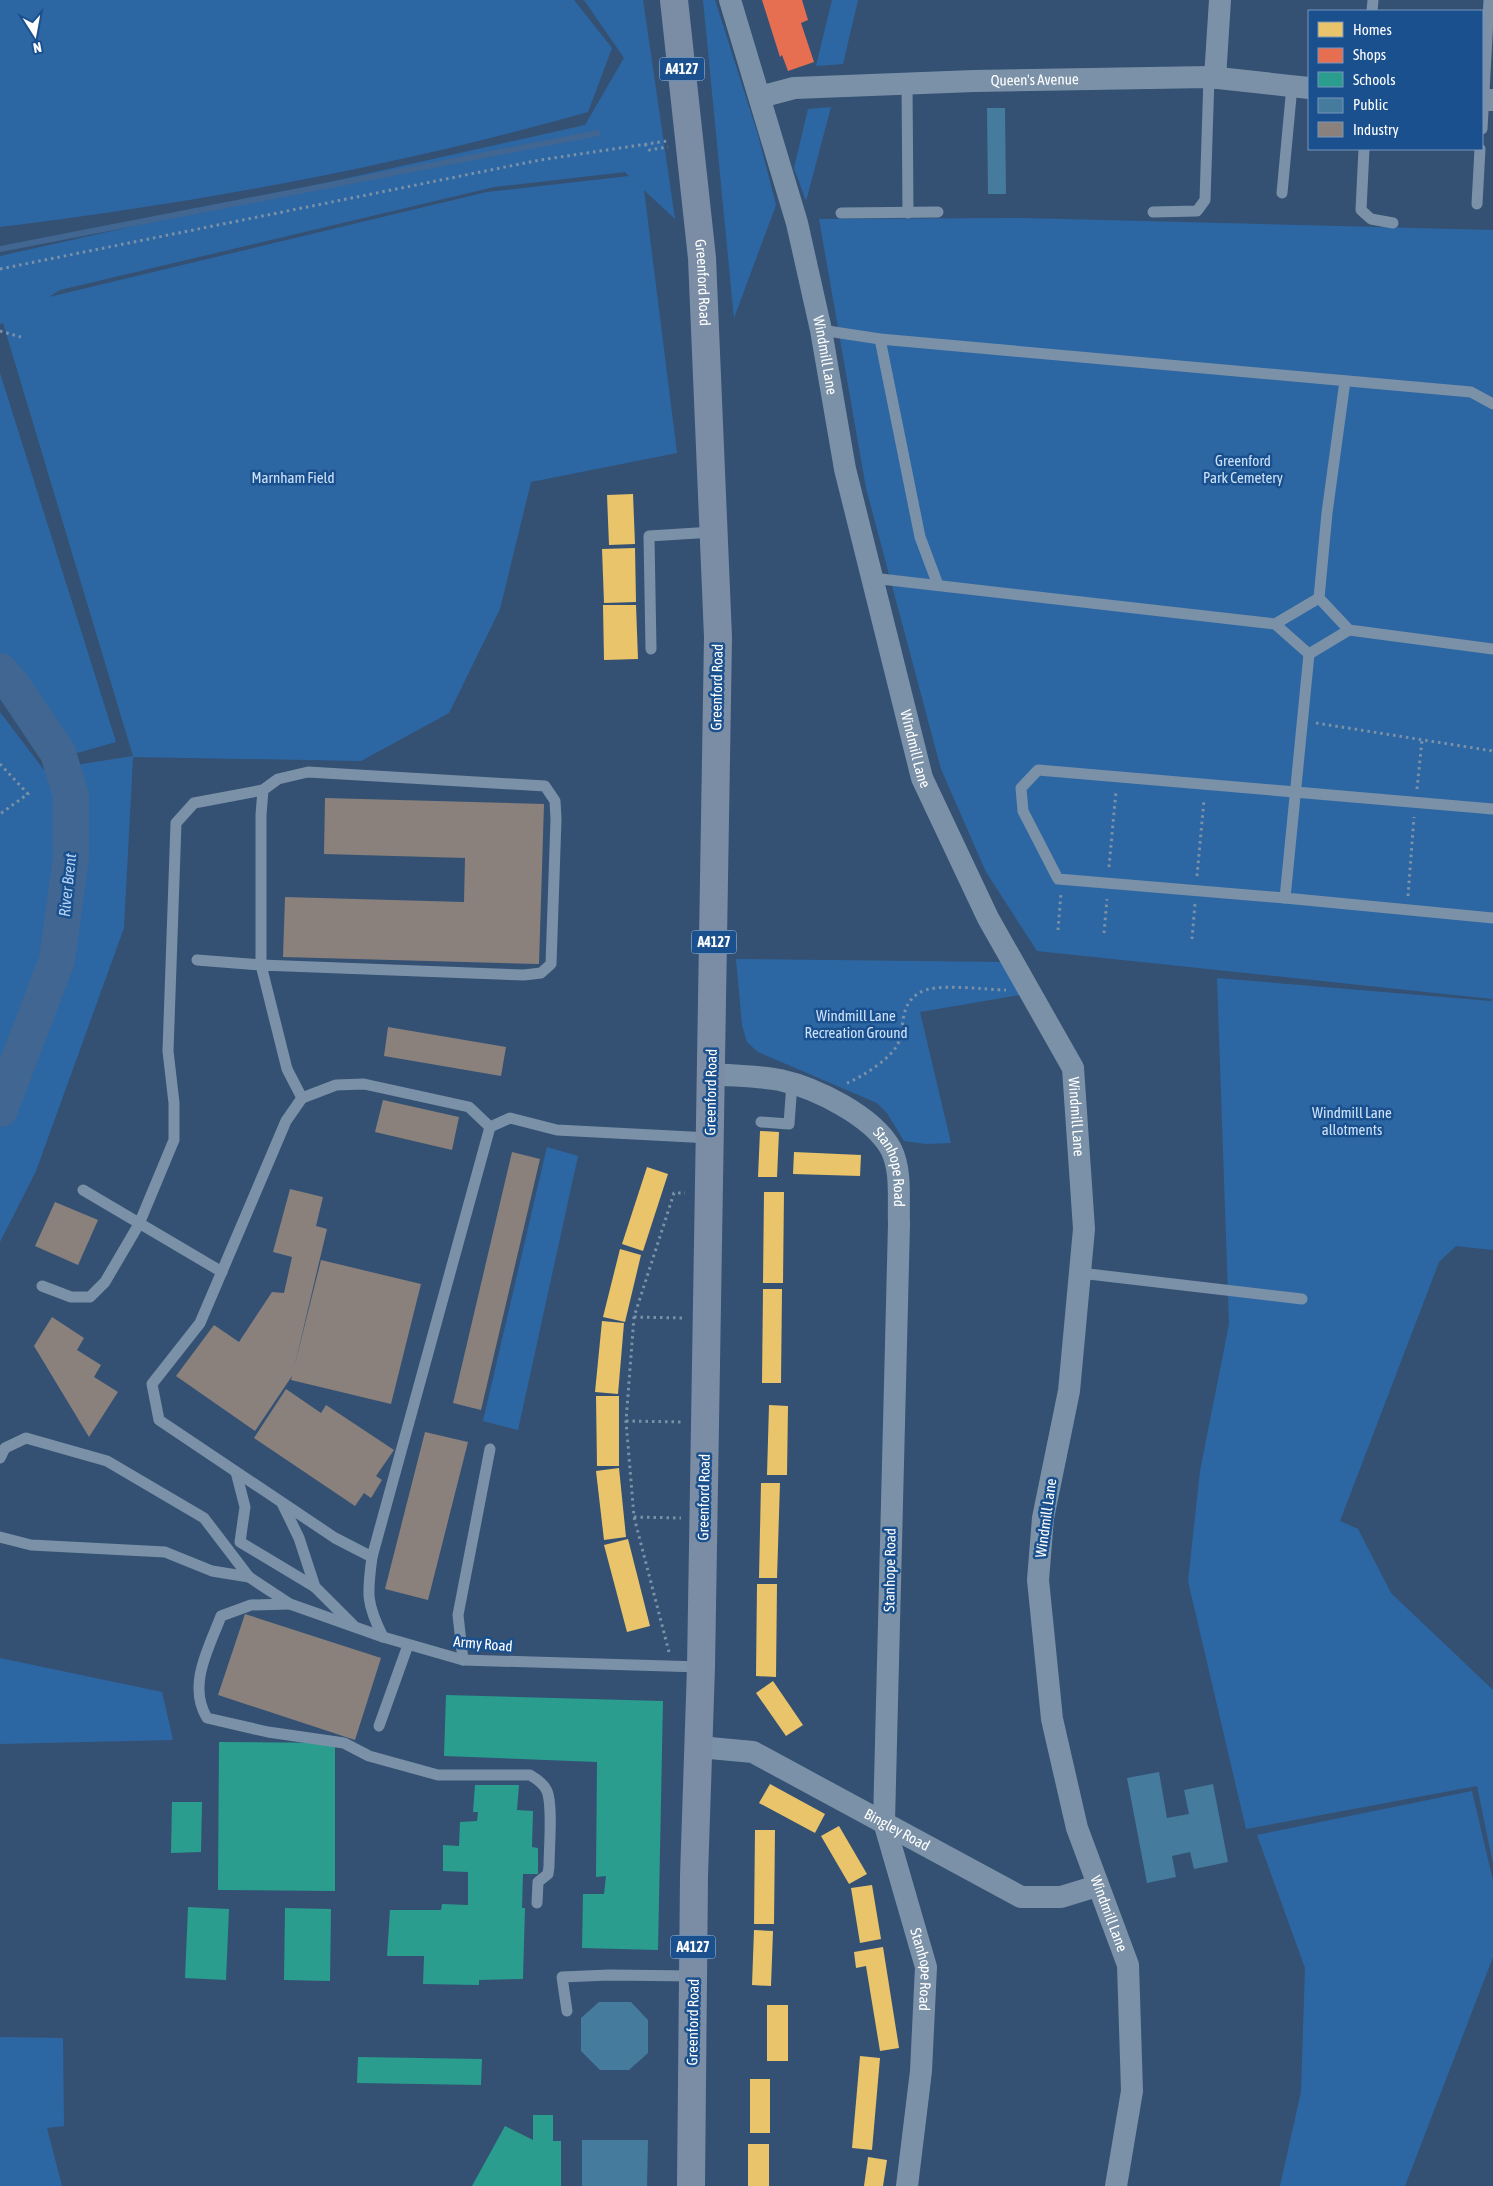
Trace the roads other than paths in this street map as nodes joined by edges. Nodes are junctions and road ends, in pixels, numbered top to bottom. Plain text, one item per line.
1 (674, 0) edge
2 (730, 0) edge
3 (1220, 0) edge
4 (1489, 0) edge
5 (1212, 77) junction
6 (907, 83) junction
7 (1301, 87) edge
8 (760, 97) junction
9 (1486, 100) edge
10 (1483, 122) edge
11 (1364, 150) edge
12 (1480, 150) edge
13 (1282, 194) dead end
14 (1477, 204) dead end
15 (938, 212) dead end
16 (1153, 212) dead end
17 (841, 213) dead end
18 (908, 213) junction
19 (1393, 223) dead end
20 (821, 330) junction
21 (880, 339) junction
22 (1345, 381) junction
23 (1493, 404) edge
24 (713, 532) junction
25 (872, 578) junction
26 (938, 585) junction
27 (1319, 598) junction
28 (1275, 624) junction
29 (1349, 630) junction
30 (651, 649) dead end
31 (1493, 649) edge
32 (1309, 654) junction
33 (263, 790) junction
34 (1296, 793) junction
35 (1493, 809) edge
36 (1285, 898) junction
37 (1493, 918) edge
38 (197, 960) dead end
39 (261, 965) junction
40 (712, 1074) junction
41 (792, 1083) junction
42 (302, 1098) junction
43 (760, 1122) dead end
44 (490, 1126) junction
45 (710, 1138) junction
46 (83, 1190) dead end
47 (139, 1224) junction
48 (222, 1272) junction
49 (1080, 1273) junction
50 (42, 1286) dead end
51 (1302, 1299) dead end
52 (490, 1449) dead end
53 (0, 1458) edge
54 (236, 1472) junction
55 (282, 1503) junction
56 (0, 1537) edge
57 (372, 1557) junction
58 (249, 1577) junction
59 (314, 1587) junction
60 (290, 1604) junction
61 (354, 1626) junction
62 (383, 1637) junction
63 (408, 1645) junction
64 (463, 1660) junction
65 (701, 1667) junction
66 (379, 1726) dead end
67 (699, 1747) junction
68 (884, 1822) junction
69 (1097, 1886) junction
70 (537, 1903) dead end
71 (693, 1976) junction
72 (567, 2011) dead end
73 (691, 2186) edge
74 (907, 2186) edge
75 (1116, 2186) edge

1 - 24 main road, Greenford Road / A4127
2 - 8 street, Windmill Lane
3 - 5 street
4 - 9 lane
5 - 6 street, Queen's Avenue
5 - 7 street, Queen's Avenue
5 - 16 lane
6 - 8 street, Queen's Avenue
6 - 18 lane
7 - 13 lane
8 - 20 street, Windmill Lane
9 - 10 lane
11 - 19 lane
12 - 14 lane
15 - 18 lane
17 - 18 lane
20 - 21 lane
20 - 25 street, Windmill Lane
21 - 22 lane
21 - 26 lane
22 - 23 lane
22 - 27 lane
24 - 30 lane
24 - 40 main road, Greenford Road / A4127
25 - 26 lane
25 - 49 street, Windmill Lane
26 - 28 lane
27 - 28 lane
27 - 29 lane
28 - 32 lane
29 - 31 lane
29 - 32 lane
32 - 34 lane
33 - 39 lane
33 - 39 lane
33 - 47 lane
34 - 35 lane
34 - 36 lane
34 - 36 lane
36 - 37 lane
38 - 39 lane
39 - 42 lane
40 - 41 street, Stanhope Road
40 - 45 main road, Greenford Road / A4127
41 - 43 lane
41 - 68 street, Stanhope Road
42 - 44 lane
42 - 48 lane
44 - 45 lane
44 - 57 lane
45 - 65 main road, Greenford Road / A4127
46 - 47 lane
47 - 48 lane
47 - 50 lane
48 - 54 lane
49 - 51 lane
49 - 69 street, Windmill Lane
52 - 64 lane
53 - 58 lane
54 - 55 lane
54 - 59 lane
55 - 57 lane
55 - 59 lane
56 - 58 lane
57 - 62 lane
58 - 60 lane, Army Road
59 - 61 lane
60 - 61 lane, Army Road
60 - 70 lane
61 - 62 lane, Army Road
62 - 63 lane, Army Road
63 - 64 lane, Army Road
63 - 66 lane
64 - 65 lane, Army Road
65 - 67 main road, Greenford Road / A4127
67 - 68 street, Bingley Road
67 - 71 main road, Greenford Road / A4127
68 - 69 street, Bingley Road
68 - 74 street, Stanhope Road
69 - 75 street, Windmill Lane
71 - 72 lane
71 - 73 main road, Greenford Road / A4127

